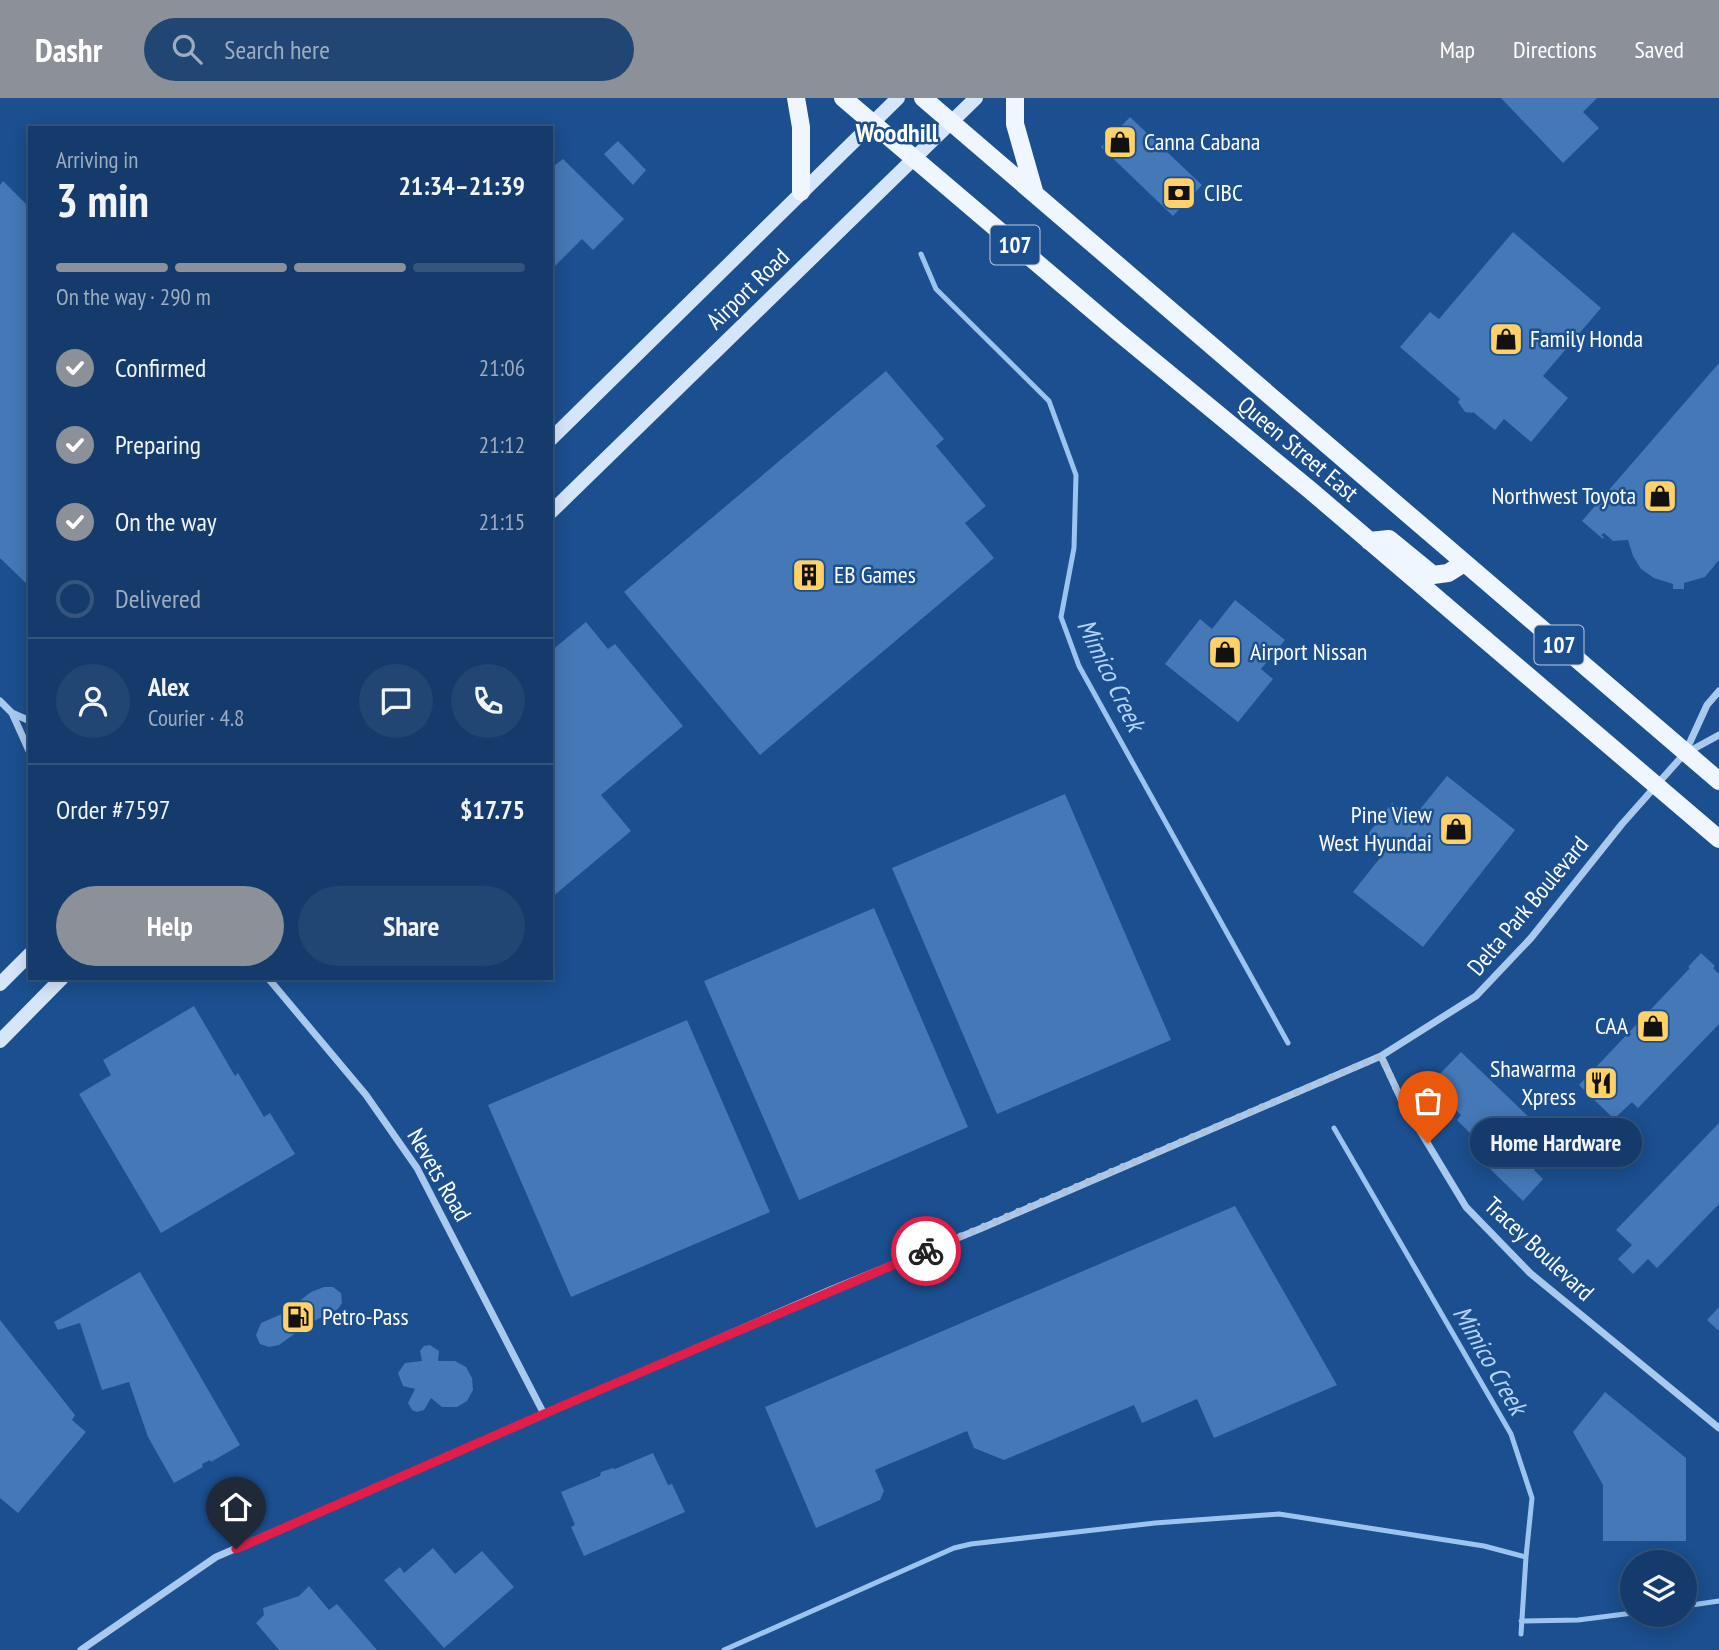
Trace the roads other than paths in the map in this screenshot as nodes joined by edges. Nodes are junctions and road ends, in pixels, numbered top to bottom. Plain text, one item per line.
1 (796, 98) edge
2 (844, 98) edge
3 (898, 98) edge
4 (923, 98) edge
5 (976, 98) edge
6 (1015, 98) edge
7 (951, 122) junction
8 (872, 123) junction
9 (914, 158) junction
10 (1034, 191) junction
11 (802, 192) junction
12 (553, 437) edge
13 (553, 510) edge
14 (1369, 541) junction
15 (1464, 563) junction
16 (1719, 691) edge
17 (0, 701) edge
18 (12, 713) junction
19 (28, 720) edge
20 (1719, 735) edge
21 (28, 749) edge
22 (1685, 753) junction
23 (1719, 781) edge
24 (1656, 785) junction
25 (1719, 839) edge
26 (28, 956) edge
27 (60, 980) edge
28 (270, 980) edge
29 (0, 984) edge
30 (0, 1041) edge
31 (1381, 1056) junction
32 (544, 1414) junction
33 (1719, 1428) edge
34 (81, 1650) edge

1 - 11 main road
2 - 8 main road, Queen Street East / 107
3 - 8 main road, Airport Road
4 - 7 main road, Queen Street East / 107
5 - 7 main road, Airport Road
6 - 10 main road
7 - 9 main road, Airport Road
7 - 10 main road, Queen Street East / 107
8 - 9 main road, Queen Street East / 107
8 - 11 main road, Airport Road
9 - 13 main road, Airport Road
9 - 14 main road, Queen Street East / 107
10 - 15 main road, Queen Street East / 107
11 - 12 main road, Airport Road
14 - 15 main road
14 - 24 main road, Queen Street East / 107
15 - 22 main road, Queen Street East / 107
16 - 22 street
17 - 18 street
18 - 19 street
18 - 21 street
20 - 22 street
22 - 23 main road, Queen Street East / 107
22 - 24 street, Delta Park Boulevard
24 - 25 main road, Queen Street East / 107
24 - 31 street, Delta Park Boulevard
26 - 29 main road
27 - 30 main road
28 - 32 street, Nevets Road
31 - 32 street, Delta Park Boulevard
31 - 33 street, Tracey Boulevard
32 - 34 street, Delta Park Boulevard

